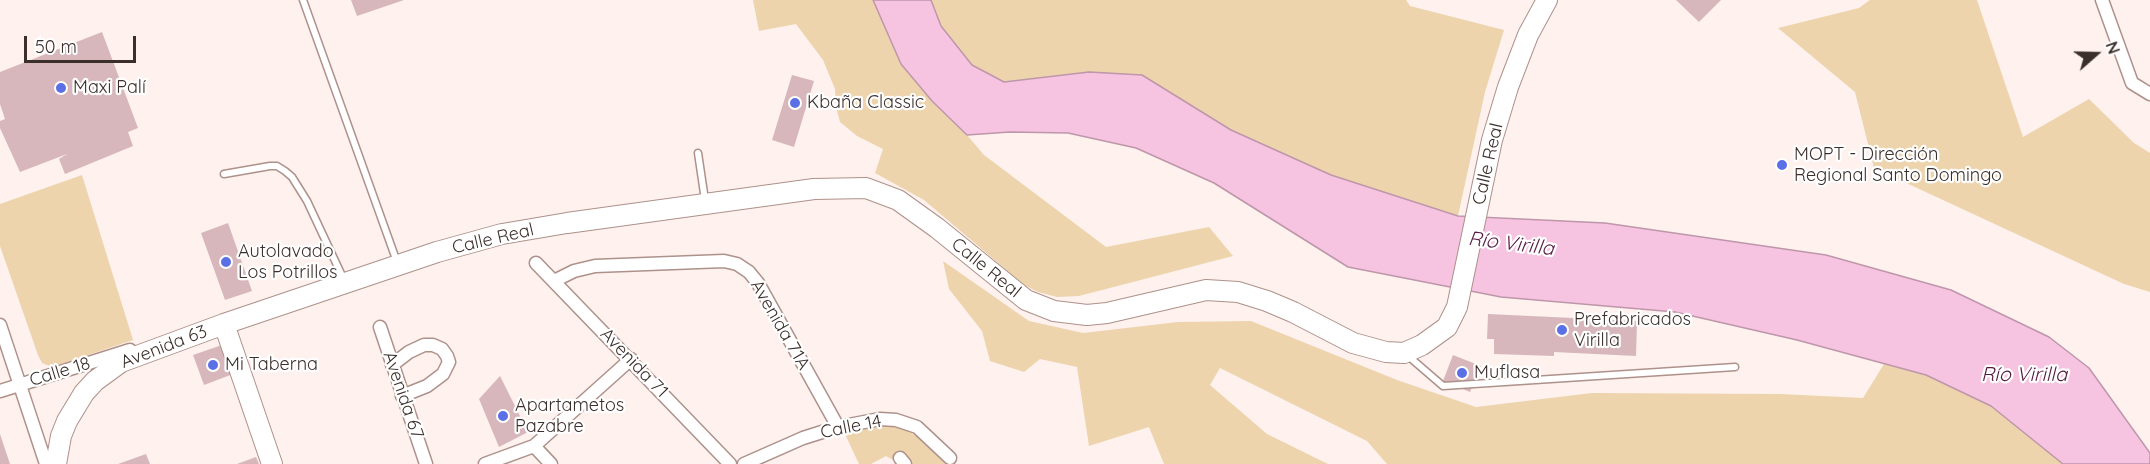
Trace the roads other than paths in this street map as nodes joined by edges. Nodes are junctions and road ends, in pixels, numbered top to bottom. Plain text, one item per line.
1 (303, 0) edge
2 (1547, 0) edge
3 (2102, 0) edge
4 (2150, 94) edge
5 (698, 153) dead end
6 (224, 174) dead end
7 (706, 204) junction
8 (536, 263) dead end
9 (399, 265) junction
10 (554, 281) junction
11 (345, 283) junction
12 (224, 324) junction
13 (0, 325) edge
14 (380, 327) dead end
15 (1404, 353) junction
16 (631, 359) junction
17 (392, 365) junction
18 (1735, 367) dead end
19 (19, 385) junction
20 (0, 391) edge
21 (402, 396) junction
22 (838, 427) junction
23 (534, 446) junction
24 (950, 458) dead end
25 (46, 464) edge
26 (56, 464) edge
27 (272, 464) edge
28 (426, 464) edge
29 (485, 464) edge
30 (551, 464) edge
31 (730, 464) edge
32 (744, 464) edge

1 - 9 lane
2 - 15 main road, Calle Real
3 - 4 street
5 - 7 lane
6 - 11 lane
7 - 9 main road, Calle Real
7 - 15 main road, Calle Real
8 - 10 street, Avenida 71
9 - 11 main road, Calle Real
10 - 16 street, Avenida 71
10 - 22 street, Avenida 71A
11 - 12 main road, Calle Real
12 - 19 street, Calle 18
12 - 26 main road, Avenida 63
12 - 27 main road
13 - 19 street
14 - 17 street, Avenida 67
15 - 18 lane
16 - 23 street
16 - 31 street, Avenida 71
17 - 21 street, Avenida 67
17 - 21 street
19 - 20 street, Calle 18
19 - 25 street
21 - 28 street, Avenida 67
22 - 24 street, Calle 14
22 - 32 street, Calle 14
23 - 29 street
23 - 30 street

